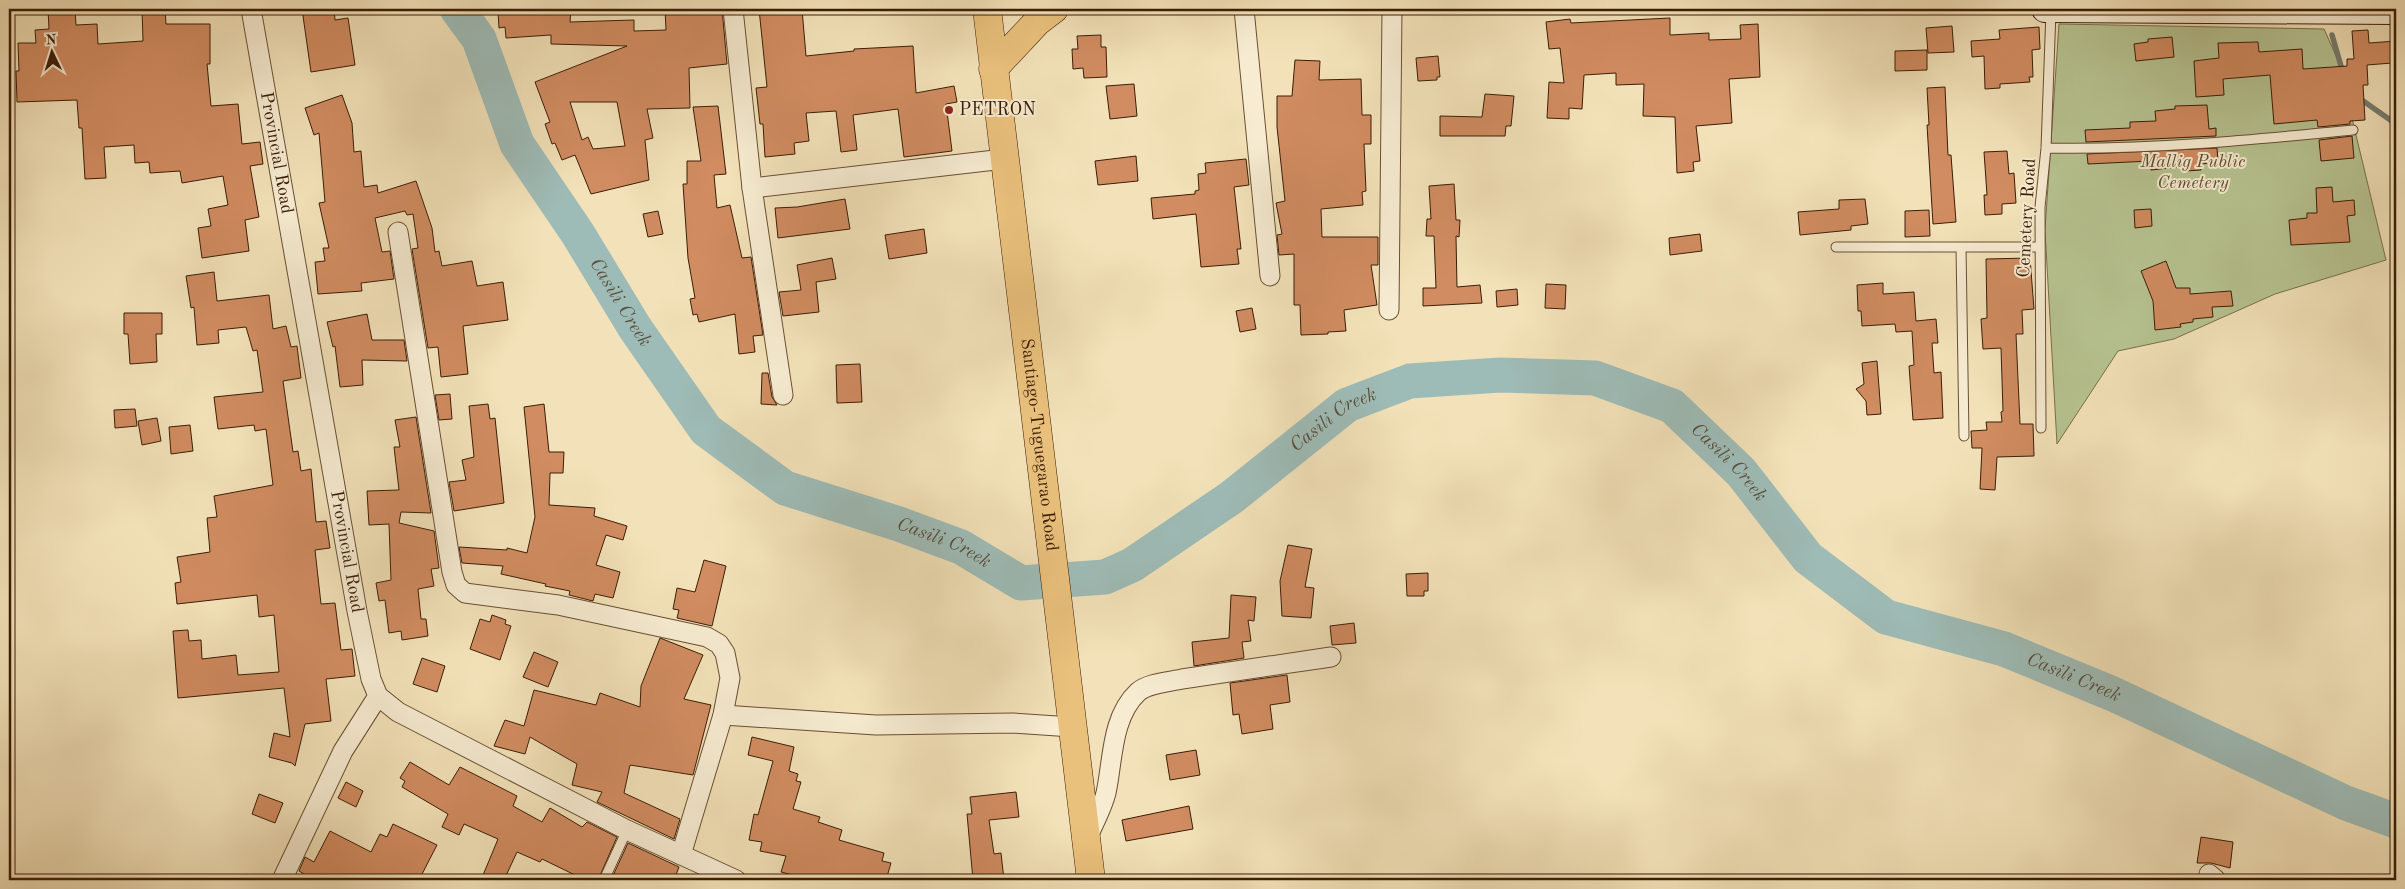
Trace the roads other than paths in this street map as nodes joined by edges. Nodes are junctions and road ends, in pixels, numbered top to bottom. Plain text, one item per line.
1 (251, 9) edge
2 (733, 9) edge
3 (987, 9) edge
4 (1054, 9) edge
5 (1244, 9) edge
6 (1392, 9) edge
7 (2045, 9) edge
8 (2051, 9) edge
9 (2396, 12) edge
10 (993, 69) junction
11 (2353, 130) dead end
12 (2046, 148) junction
13 (1004, 158) junction
14 (752, 188) junction
15 (398, 232) dead end
16 (1836, 247) dead end
17 (1961, 247) junction
18 (2040, 247) junction
19 (1270, 276) dead end
20 (1389, 310) dead end
21 (783, 395) dead end
22 (2041, 428) dead end
23 (1964, 436) dead end
24 (1331, 656) dead end
25 (378, 696) junction
26 (723, 715) junction
27 (1072, 727) junction
28 (627, 830) junction
29 (1086, 840) junction
30 (681, 856) junction
31 (282, 880) edge
32 (604, 880) edge
33 (736, 880) edge
34 (1091, 880) edge

1 - 25 street, Provincial Road
2 - 14 street
3 - 10 highway, Santiago-Tuguegarao Road
4 - 10 highway
5 - 19 street
6 - 20 street
7 - 8 main road
8 - 9 main road
8 - 12 lane, Cemetery Road
10 - 13 highway, Santiago-Tuguegarao Road
11 - 12 lane
12 - 18 lane, Cemetery Road
13 - 14 street
13 - 27 highway, Santiago-Tuguegarao Road
14 - 21 street
15 - 26 street
16 - 17 lane
17 - 18 lane
17 - 23 lane
18 - 22 lane, Cemetery Road
24 - 29 street
25 - 28 street
25 - 31 street
26 - 27 street
26 - 30 street
27 - 29 highway, Santiago-Tuguegarao Road
28 - 30 street
28 - 32 lane
29 - 34 highway, Santiago-Tuguegarao Road
30 - 33 street

